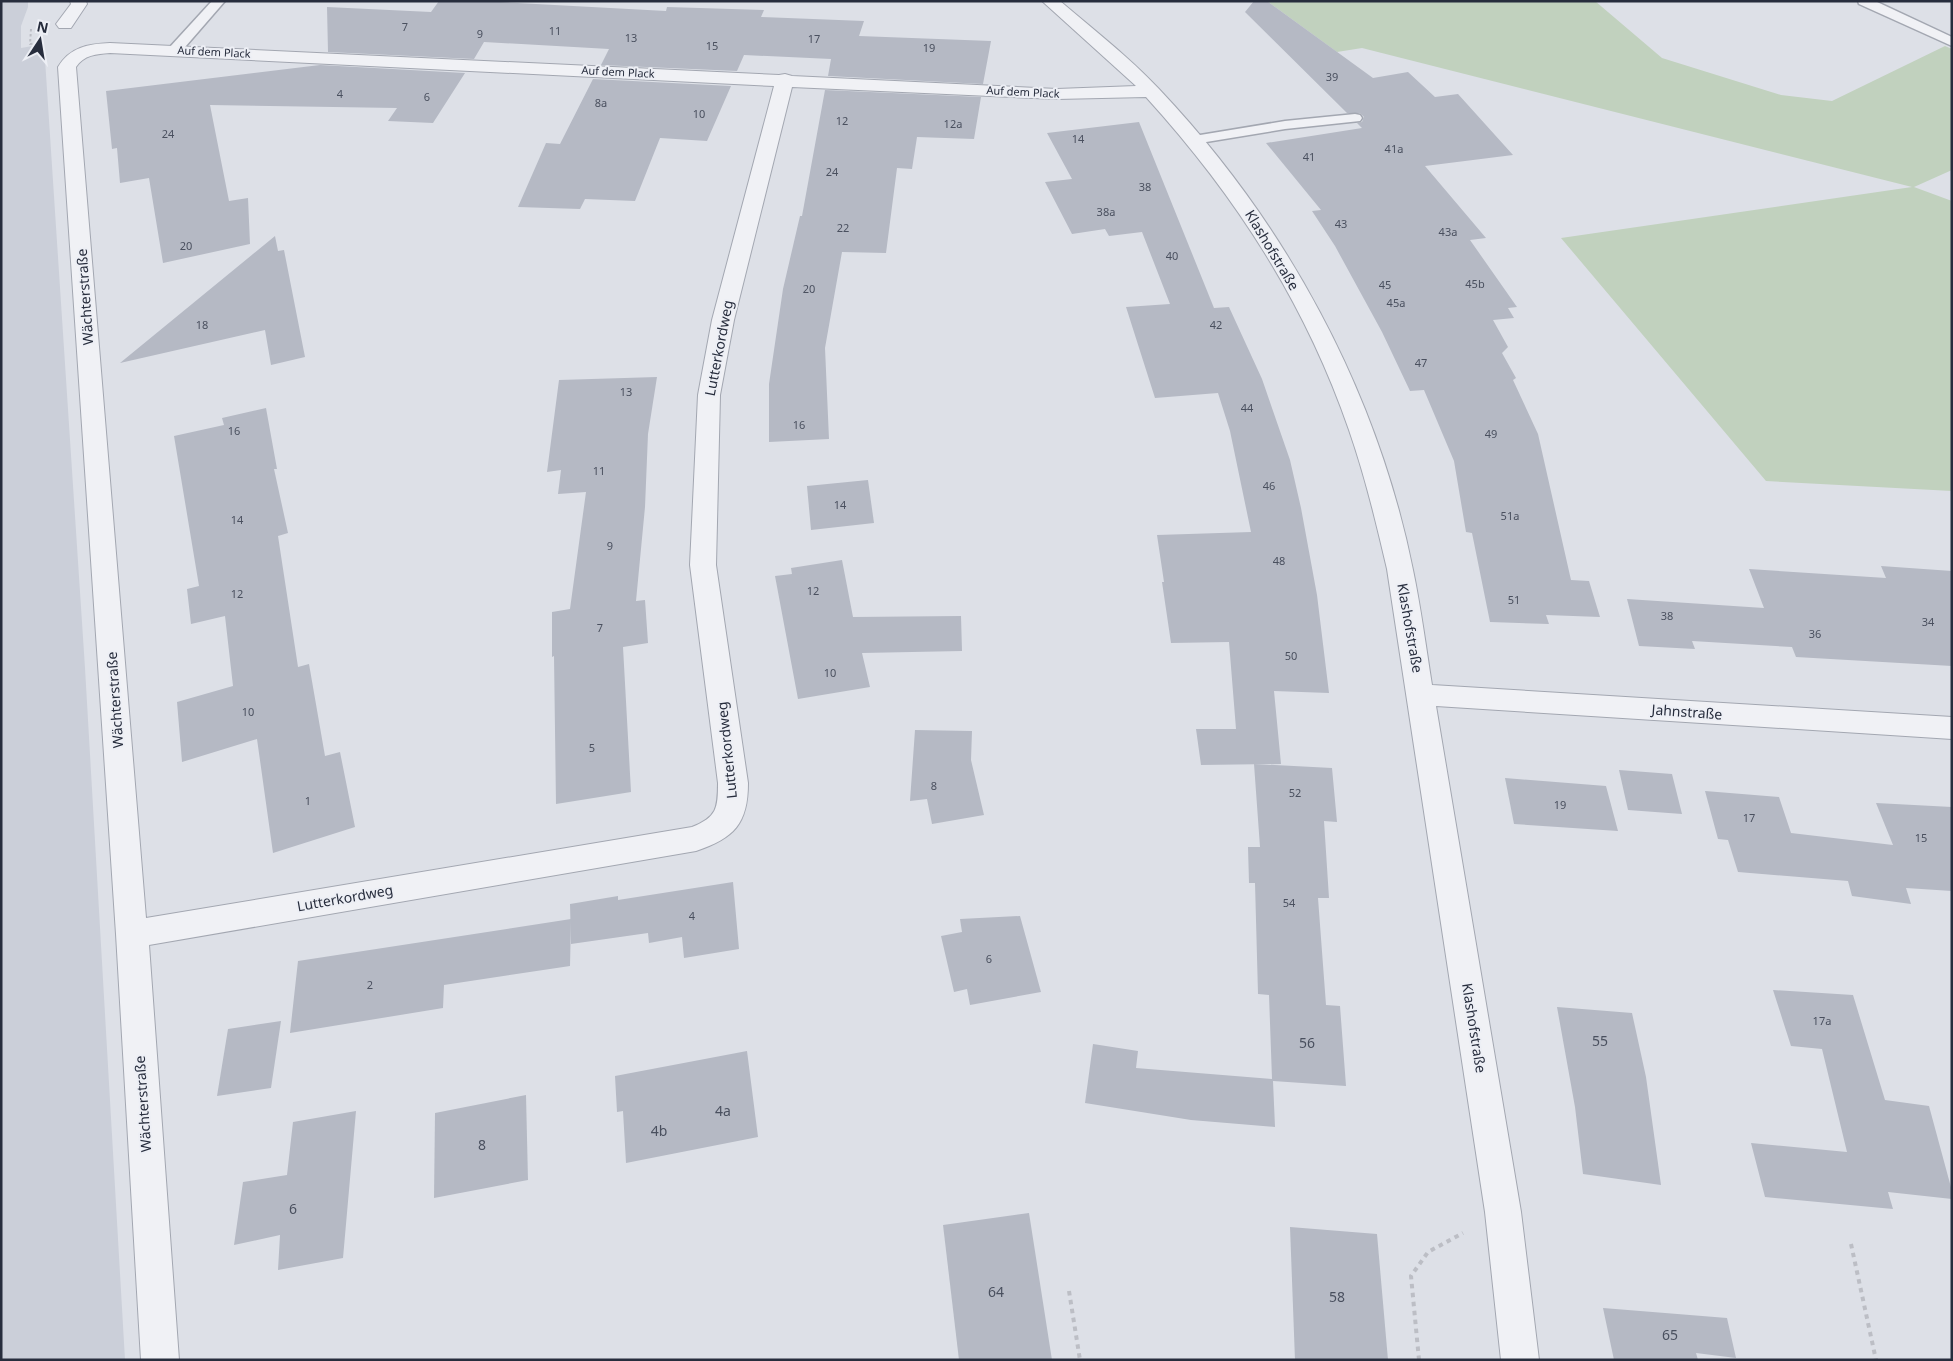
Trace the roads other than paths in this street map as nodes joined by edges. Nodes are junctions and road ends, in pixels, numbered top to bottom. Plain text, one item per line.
1 (78, 1) edge
2 (219, 1) edge
3 (1050, 1) edge
4 (1864, 1) edge
5 (65, 24) dead end
6 (1952, 42) edge
7 (174, 50) junction
8 (86, 51) joint
9 (785, 79) junction
10 (1151, 91) junction
11 (1355, 118) dead end
12 (1194, 140) junction
13 (1422, 695) junction
14 (1952, 728) edge
15 (132, 934) junction
16 (160, 1360) edge
17 (1520, 1360) edge

1 - 5 street
2 - 7 lane
3 - 10 street, Klashofstraße
4 - 6 lane
7 - 8 street, Auf dem Plack
7 - 9 street, Auf dem Plack
8 - 15 street, Wächterstraße
9 - 10 street, Auf dem Plack
9 - 15 street, Lutterkordweg
10 - 12 street, Klashofstraße
11 - 12 lane
12 - 13 street, Klashofstraße
13 - 14 street, Jahnstraße
13 - 17 street, Klashofstraße
15 - 16 street, Wächterstraße

